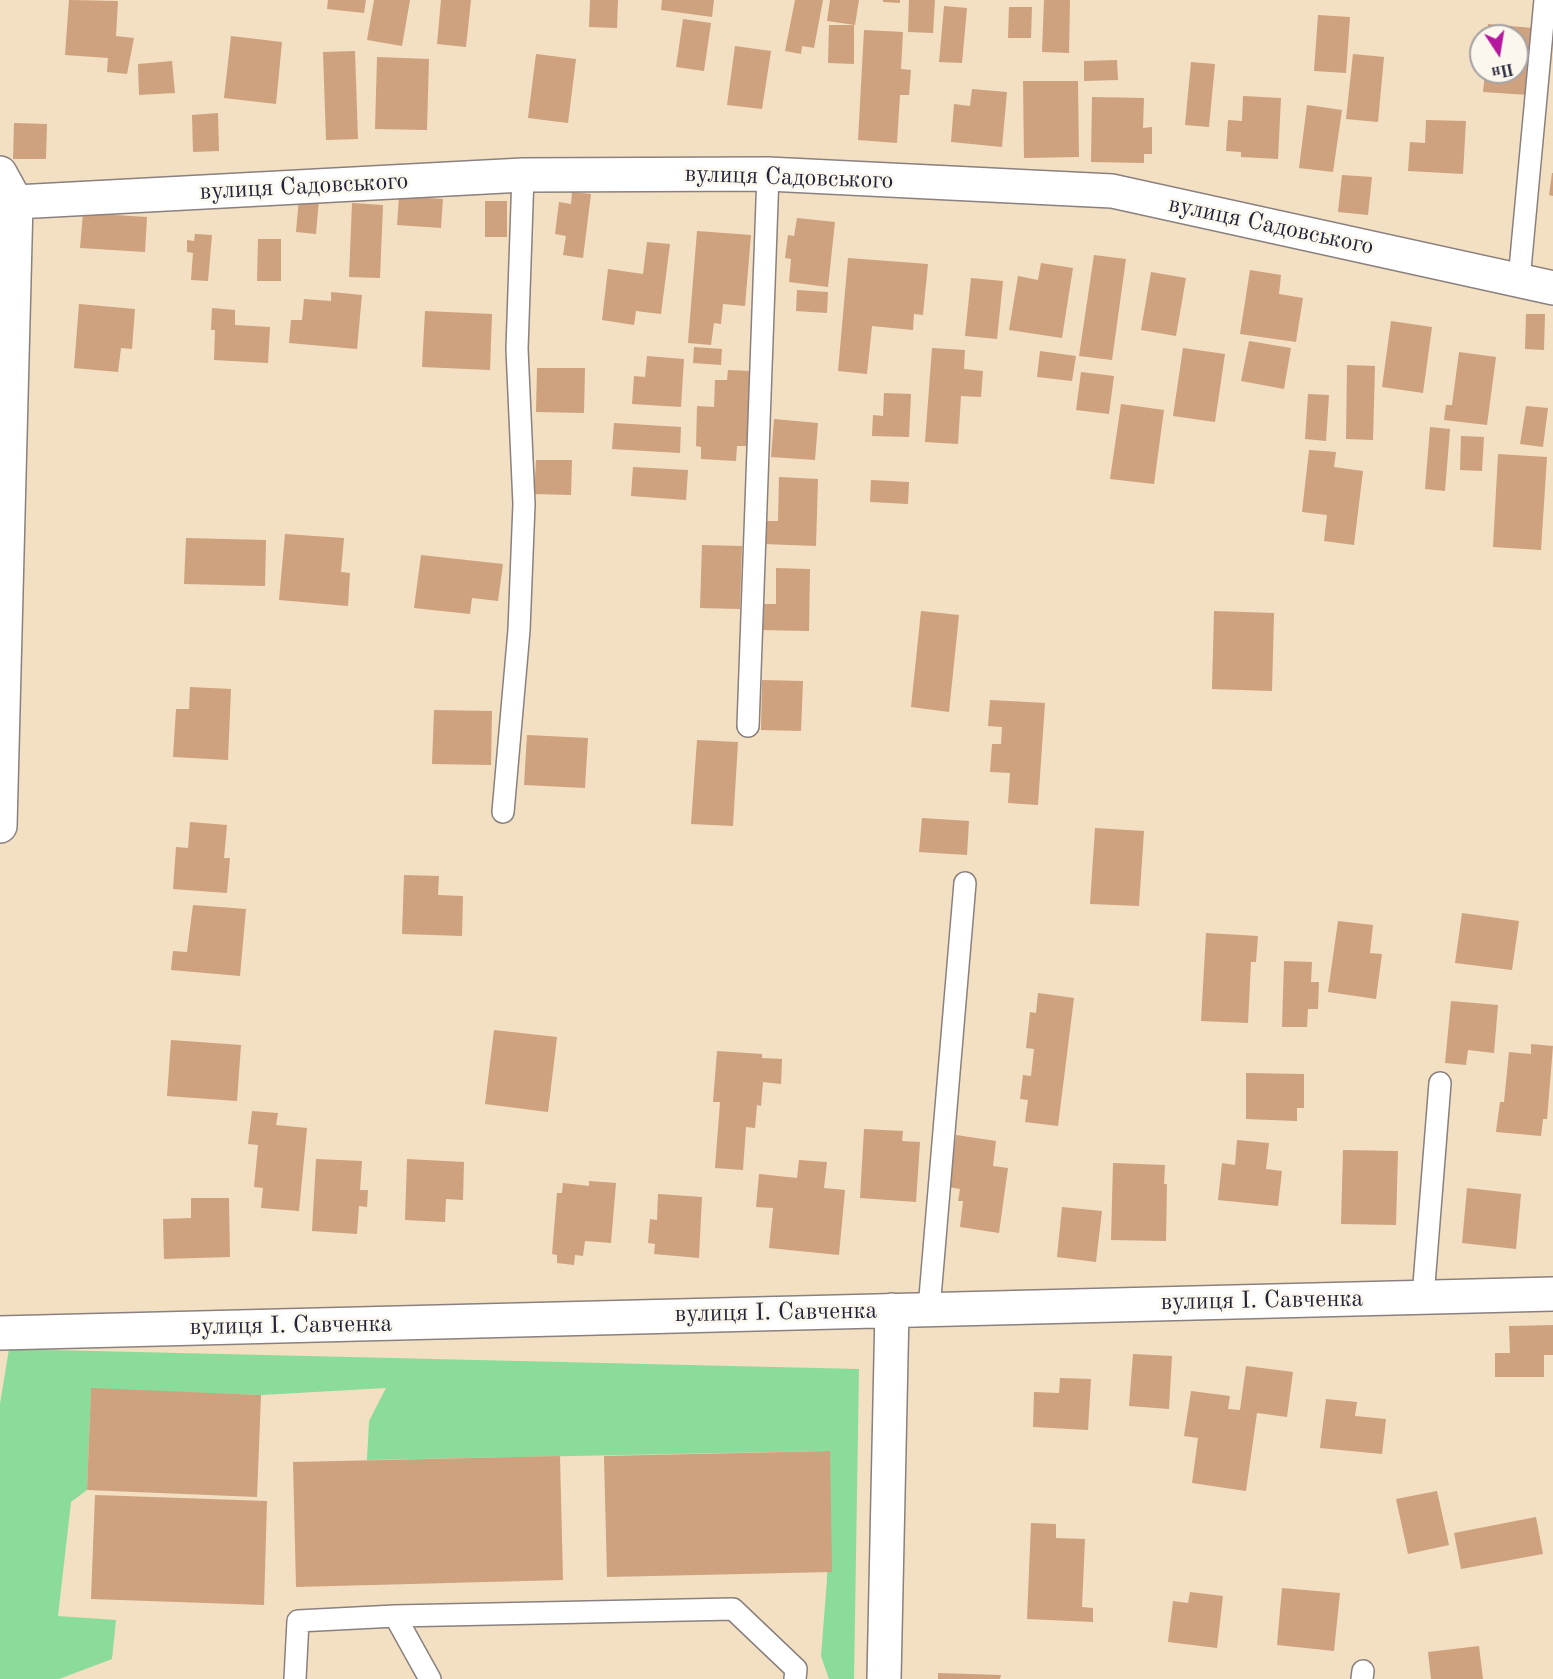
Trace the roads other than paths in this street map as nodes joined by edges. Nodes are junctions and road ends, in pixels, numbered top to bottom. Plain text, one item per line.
1 (1545, 0) edge
2 (0, 173) edge
3 (768, 174) junction
4 (523, 175) junction
5 (16, 202) junction
6 (1520, 280) junction
7 (1553, 288) edge
8 (748, 726) dead end
9 (504, 812) dead end
10 (0, 825) edge
11 (965, 883) dead end
12 (1440, 1083) dead end
13 (1553, 1294) edge
14 (1423, 1298) junction
15 (892, 1310) junction
16 (929, 1310) junction
17 (0, 1333) edge
18 (395, 1616) junction
19 (295, 1679) edge
20 (430, 1679) edge
21 (795, 1679) edge
22 (884, 1679) edge

1 - 6 lane
2 - 5 street
3 - 4 street, вулиця Садовського
3 - 6 street, вулиця Садовського
3 - 8 lane
4 - 5 street, вулиця Садовського
4 - 9 lane
5 - 10 street
6 - 7 street, вулиця Садовського
11 - 16 lane
12 - 14 lane
13 - 14 street, вулиця І. Савченка
14 - 16 street, вулиця І. Савченка
15 - 16 street, вулиця І. Савченка
15 - 17 street, вулиця І. Савченка
15 - 22 street
18 - 19 lane
18 - 20 lane
18 - 21 lane

